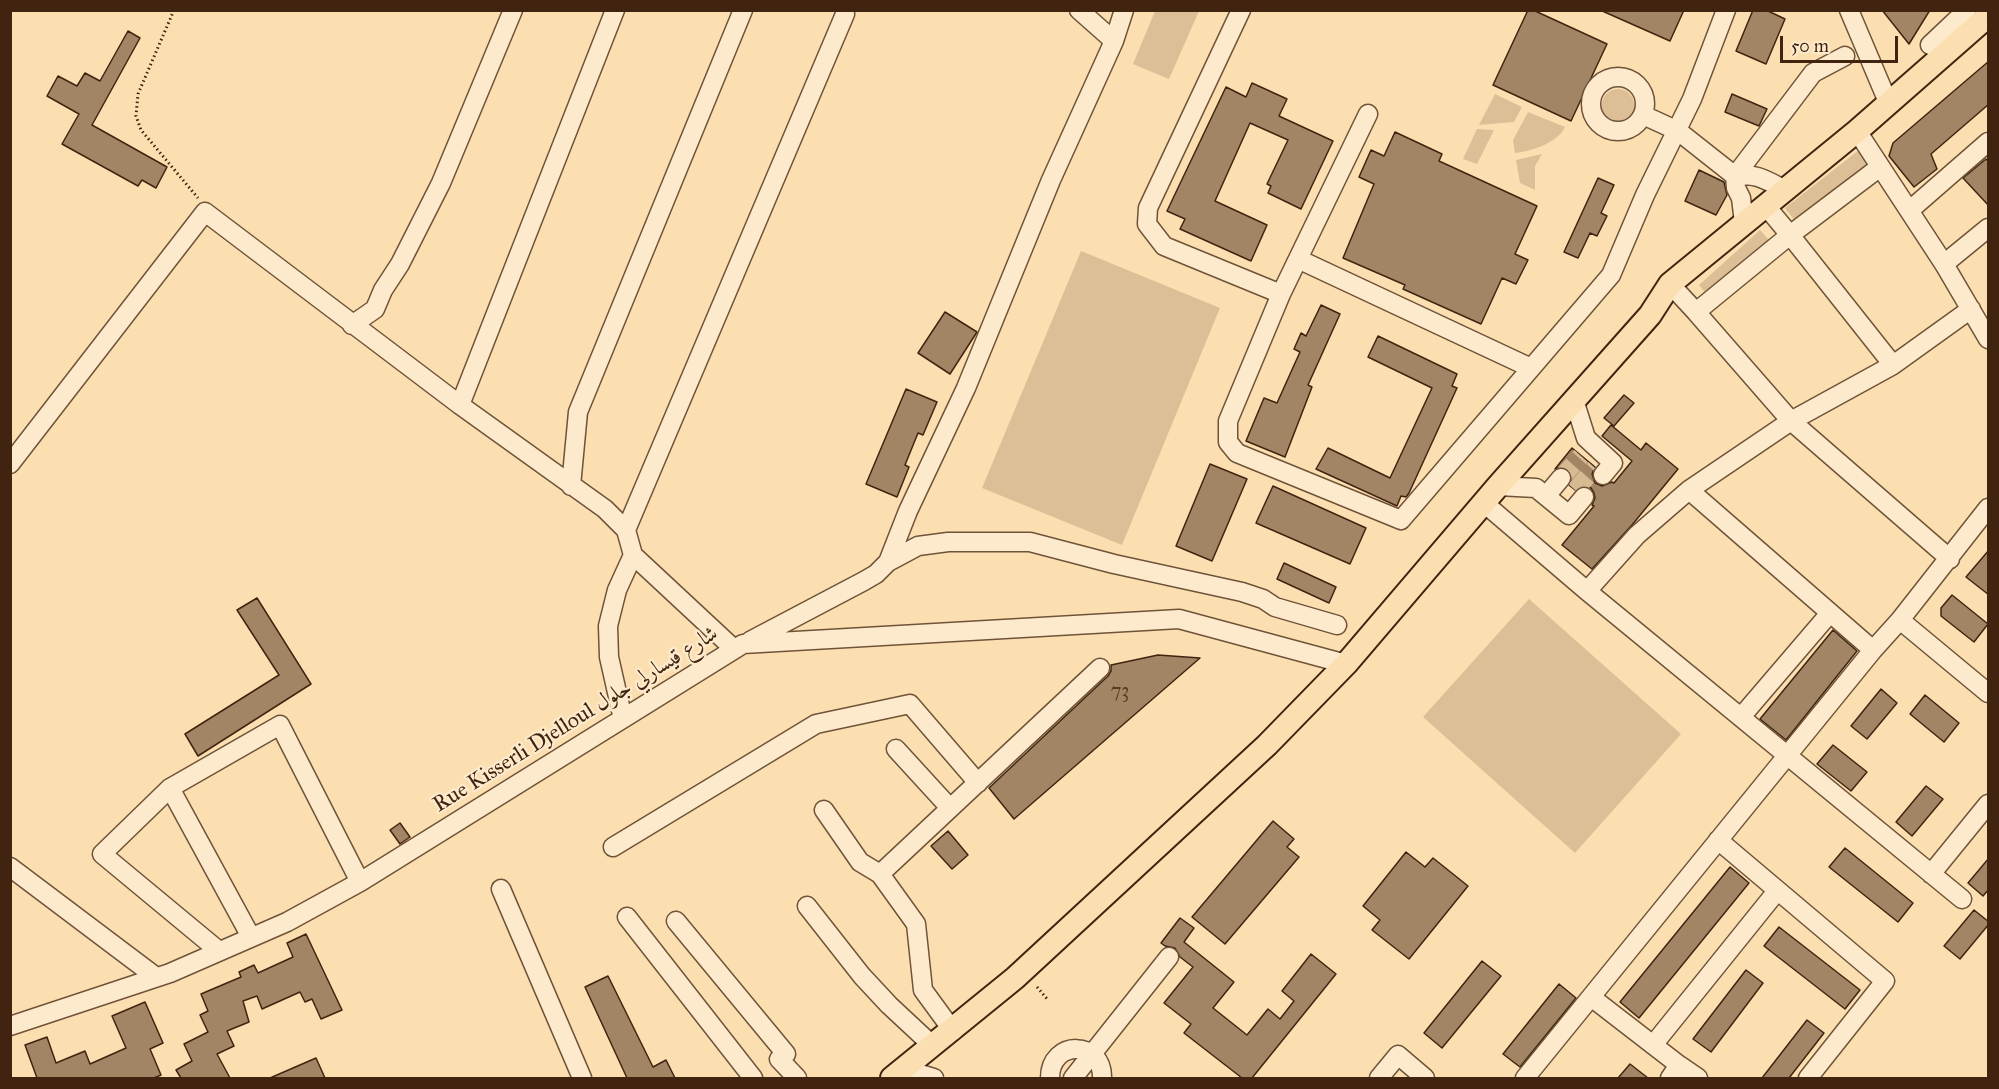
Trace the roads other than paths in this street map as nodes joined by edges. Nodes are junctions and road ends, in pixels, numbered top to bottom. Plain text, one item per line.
1 (513, 10) edge
2 (615, 10) edge
3 (743, 10) edge
4 (1079, 10) edge
5 (1124, 10) edge
6 (1241, 10) edge
7 (1726, 10) edge
8 (1849, 10) edge
9 (1968, 10) edge
10 (845, 14) dead end
11 (1989, 16) edge
12 (1114, 41) junction
13 (1949, 50) junction
14 (1845, 56) dead end
15 (1888, 102) junction
16 (1368, 114) dead end
17 (1643, 115) dead end
18 (1678, 131) junction
19 (1857, 131) junction
20 (1989, 142) edge
21 (1880, 167) junction
22 (1735, 176) junction
23 (1785, 190) junction
24 (1765, 205) junction
25 (1910, 210) junction
26 (1744, 223) junction
27 (1989, 228) edge
28 (1790, 235) junction
29 (1298, 259) junction
30 (1944, 264) junction
31 (1670, 284) junction
32 (1281, 294) junction
33 (1971, 309) junction
34 (1696, 312) junction
35 (352, 325) junction
36 (1989, 339) edge
37 (1893, 365) junction
38 (1531, 368) junction
39 (1574, 400) junction
40 (460, 405) junction
41 (1791, 421) junction
42 (1595, 458) dead end
43 (10, 464) edge
44 (571, 486) junction
45 (1689, 490) junction
46 (1491, 494) junction
47 (1553, 502) junction
48 (1989, 508) edge
49 (626, 530) junction
50 (633, 555) junction
51 (1950, 559) junction
52 (888, 562) junction
53 (1587, 591) junction
54 (1830, 613) junction
55 (1900, 620) junction
56 (1337, 625) dead end
57 (739, 647) junction
58 (1873, 650) junction
59 (1346, 664) junction
60 (1100, 668) dead end
61 (1989, 693) edge
62 (1741, 717) junction
63 (623, 719) junction
64 (896, 749) dead end
65 (1788, 755) junction
66 (978, 783) junction
67 (170, 788) junction
68 (1989, 804) edge
69 (950, 808) junction
70 (824, 810) dead end
71 (1718, 840) junction
72 (613, 847) dead end
73 (10, 867) edge
74 (880, 874) junction
75 (1931, 874) junction
76 (360, 882) junction
77 (501, 889) dead end
78 (1777, 891) junction
79 (1962, 899) dead end
80 (807, 906) dead end
81 (627, 917) dead end
82 (676, 921) dead end
83 (251, 937) junction
84 (219, 951) junction
85 (1169, 957) dead end
86 (156, 977) junction
87 (1592, 997) junction
88 (14, 1020) edge
89 (952, 1031) junction
90 (1653, 1045) junction
91 (933, 1046) junction
92 (1092, 1054) junction
93 (1675, 1072) edge
94 (898, 1074) edge
95 (582, 1078) edge
96 (753, 1078) edge
97 (797, 1078) edge
98 (934, 1078) edge
99 (1050, 1078) edge
100 (1072, 1078) edge
101 (1102, 1078) edge
102 (1379, 1078) edge
103 (1425, 1078) edge
104 (1525, 1078) edge
105 (1698, 1078) edge
106 (1808, 1078) edge

1 - 35 street
2 - 40 street
3 - 44 street
4 - 12 street
5 - 12 street
6 - 32 street
7 - 18 street
8 - 15 street
9 - 13 street
10 - 49 street
11 - 13 main road
12 - 52 street
13 - 15 main road
14 - 22 street
15 - 19 main road
16 - 29 street
17 - 18 street
18 - 22 street
18 - 38 street
19 - 21 street
19 - 23 main road
20 - 25 street
21 - 25 street
21 - 28 street
22 - 23 street
22 - 26 street
23 - 24 main road
24 - 26 main road
24 - 28 street
25 - 30 street
26 - 31 main road
27 - 30 street
28 - 34 street
28 - 37 street
29 - 32 street
29 - 38 street
30 - 33 street
31 - 34 street
31 - 39 main road
32 - 38 street
33 - 36 street
33 - 37 street
34 - 41 street
35 - 40 street
35 - 43 street
37 - 41 street
39 - 42 street
39 - 46 main road
40 - 44 street
41 - 45 street
41 - 51 street
44 - 49 street
45 - 53 street
45 - 54 street
46 - 47 street
46 - 53 street
46 - 59 main road
47 - 47 street
48 - 51 street
49 - 50 street
50 - 57 street
50 - 63 street
51 - 55 street
52 - 56 street
52 - 57 street
53 - 62 street
54 - 58 street
54 - 62 street
55 - 58 street
55 - 61 street
57 - 59 street, Rue Kisserli Djelloul شارع قيسارلي جلول
57 - 63 street, Rue Kisserli Djelloul شارع قيسارلي جلول
58 - 65 street
59 - 89 main road
60 - 66 street
62 - 65 street
63 - 76 street, Rue Kisserli Djelloul شارع قيسارلي جلول
64 - 69 street
65 - 71 street
65 - 75 street
66 - 69 street
66 - 72 street
67 - 76 street
67 - 83 street
67 - 84 street
68 - 75 street
69 - 74 street
70 - 74 street
71 - 78 street
71 - 87 street
73 - 86 street
74 - 89 street
75 - 79 street
76 - 83 street, Rue Kisserli Djelloul شارع قيسارلي جلول
77 - 95 street
78 - 90 street
78 - 106 street
80 - 91 street
81 - 96 street
82 - 97 street
83 - 84 street, Rue Kisserli Djelloul شارع قيسارلي جلول
84 - 86 street, Rue Kisserli Djelloul شارع قيسارلي جلول
85 - 92 street
86 - 88 street, Rue Kisserli Djelloul شارع قيسارلي جلول
87 - 90 street
87 - 104 street
89 - 91 main road
90 - 93 street
91 - 94 main road
92 - 99 street
92 - 100 street
92 - 101 street
93 - 105 street
94 - 98 street
102 - 103 street

